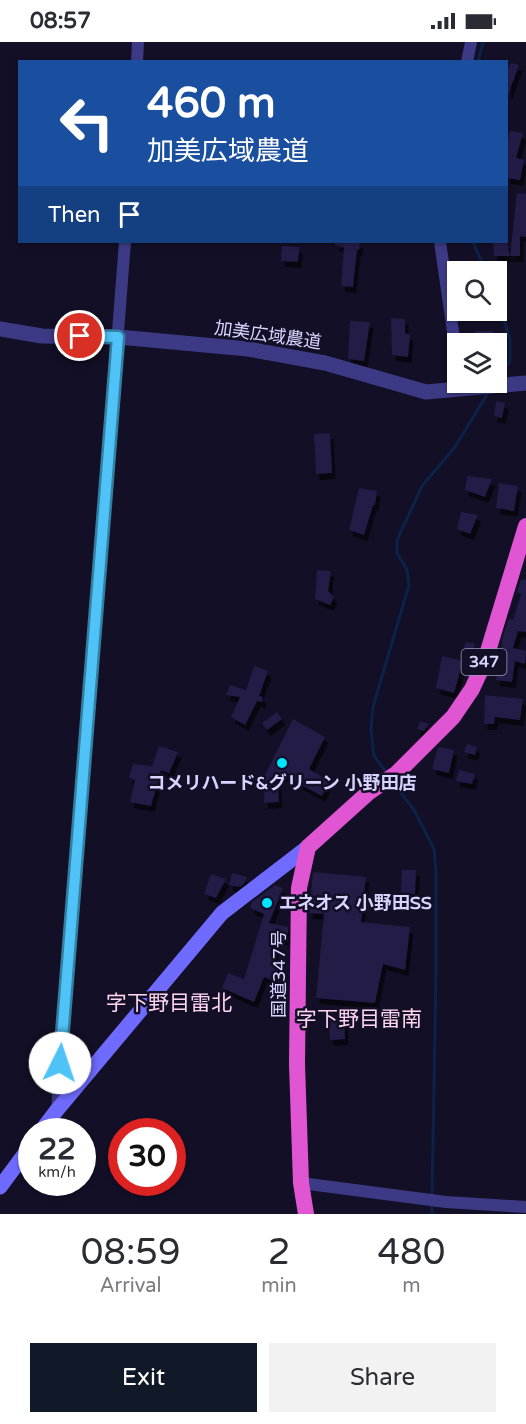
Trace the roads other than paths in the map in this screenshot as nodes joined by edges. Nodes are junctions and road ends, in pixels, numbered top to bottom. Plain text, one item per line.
1 (138, 42) edge
2 (471, 42) edge
3 (137, 60) edge
4 (467, 60) edge
5 (125, 243) edge
6 (440, 243) edge
7 (0, 328) edge
8 (453, 333) edge
9 (118, 337) junction
10 (526, 383) edge
11 (507, 385) edge
12 (447, 388) edge
13 (526, 526) edge
14 (308, 847) junction
15 (57, 1110) junction
16 (51, 1118) edge
17 (18, 1163) edge
18 (301, 1183) junction
19 (0, 1187) edge
20 (526, 1207) edge
21 (306, 1214) edge

1 - 3 street
2 - 4 street
5 - 9 street
6 - 8 street
7 - 9 street, 加美広域農道
9 - 12 street, 加美広域農道
9 - 15 street
10 - 11 street, 加美広域農道
13 - 14 highway, 347
14 - 15 main road
14 - 18 highway, 国道347号
15 - 16 main road
17 - 19 main road
18 - 20 street
18 - 21 highway, 国道347号

